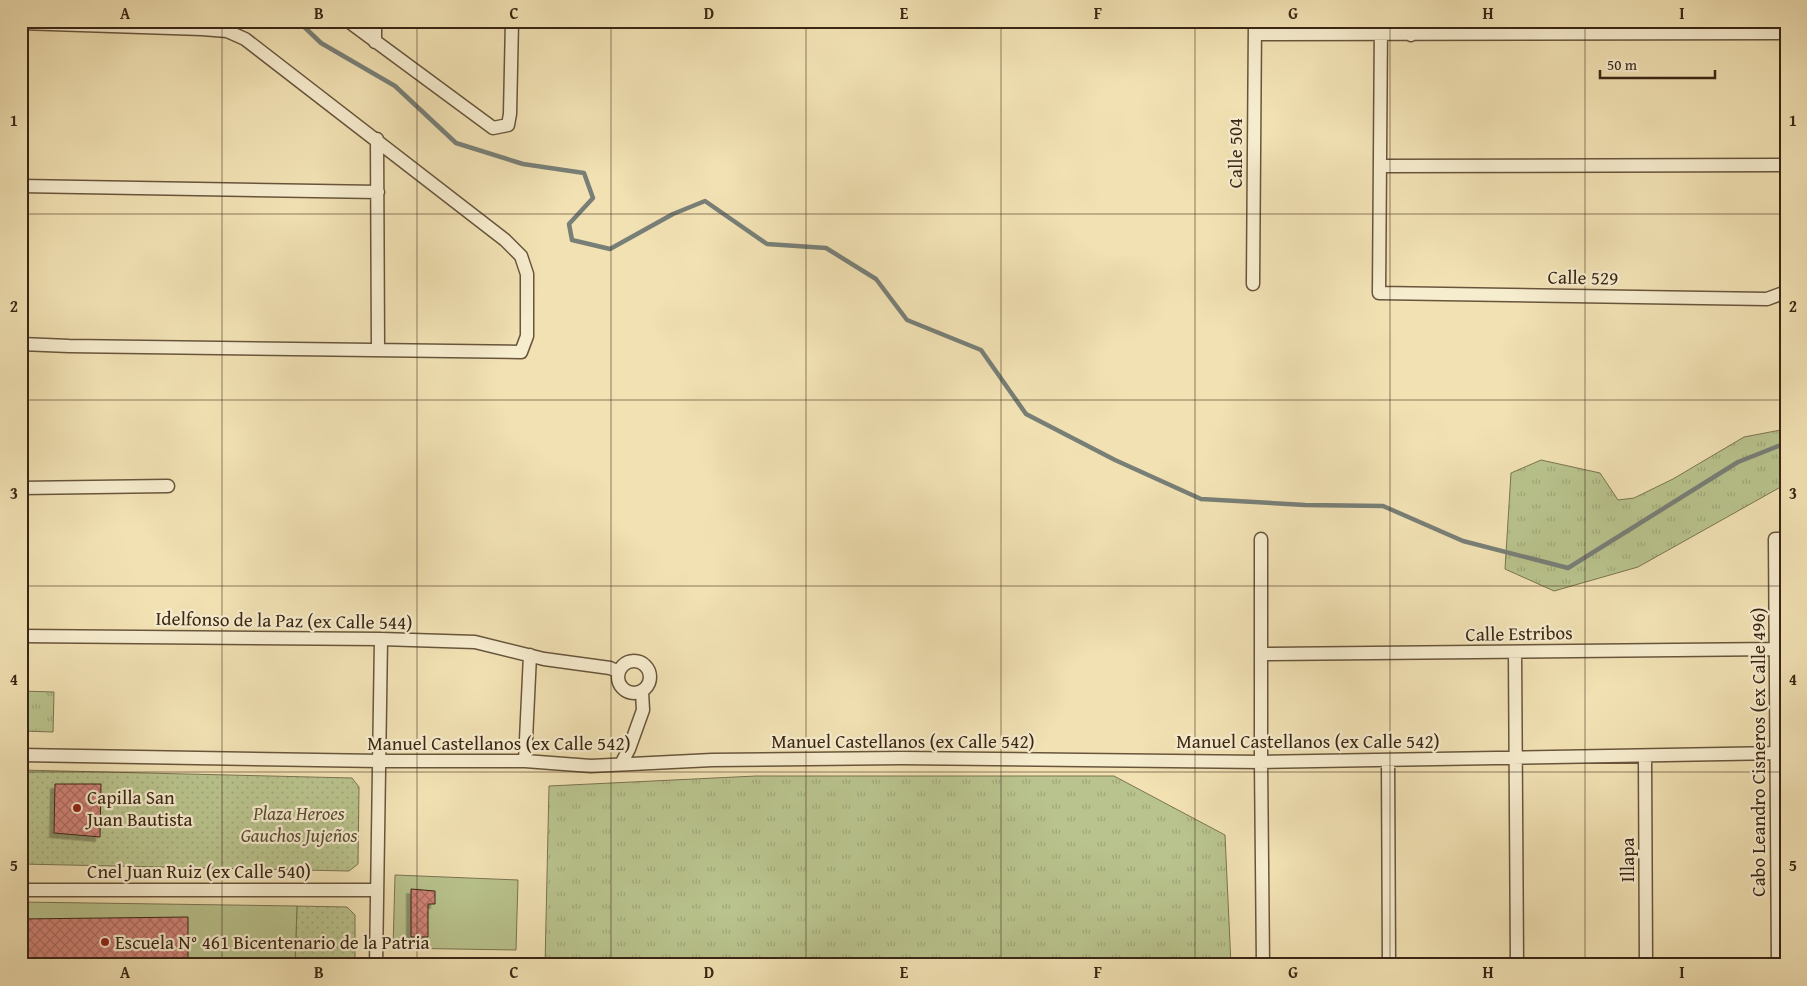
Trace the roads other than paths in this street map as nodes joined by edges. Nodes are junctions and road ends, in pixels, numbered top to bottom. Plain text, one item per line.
1 (348, 21) edge
2 (375, 21) edge
3 (512, 21) edge
4 (1255, 21) edge
5 (1381, 21) edge
6 (1415, 21) edge
7 (21, 23) edge
8 (1786, 33) edge
9 (1255, 34) junction
10 (1381, 35) junction
11 (1410, 35) junction
12 (375, 42) junction
13 (377, 139) junction
14 (1786, 165) edge
15 (1380, 166) junction
16 (21, 186) edge
17 (378, 192) junction
18 (1253, 284) dead end
19 (1786, 292) edge
20 (21, 344) edge
21 (378, 350) junction
22 (168, 486) dead end
23 (21, 488) edge
24 (1261, 539) dead end
25 (1780, 539) edge
26 (21, 636) edge
27 (381, 639) junction
28 (1776, 649) junction
29 (1515, 652) junction
30 (1262, 654) junction
31 (530, 656) junction
32 (618, 672) junction
33 (642, 692) junction
34 (1781, 753) edge
35 (21, 755) edge
36 (1646, 756) junction
37 (1516, 758) junction
38 (1388, 760) junction
39 (525, 761) junction
40 (379, 762) junction
41 (1261, 762) junction
42 (621, 764) junction
43 (21, 890) edge
44 (377, 890) junction
45 (376, 965) edge
46 (1263, 965) edge
47 (1389, 965) edge
48 (1517, 965) edge
49 (1646, 965) edge
50 (1778, 965) edge

1 - 12 street
2 - 12 street
3 - 12 street
4 - 9 street, Calle 504
5 - 10 street
6 - 11 street
7 - 13 street
8 - 11 street
9 - 10 street
9 - 18 street, Calle 504
10 - 11 street
10 - 15 street
13 - 17 street
13 - 21 street
14 - 15 street
15 - 19 street, Calle 529
16 - 17 street
17 - 21 street
20 - 21 street
22 - 23 street
24 - 30 street
25 - 28 street, Cabo Leandro Cisneros (ex Calle 496)
26 - 27 street, Idelfonso de la Paz (ex Calle 544)
27 - 31 street, Idelfonso de la Paz (ex Calle 544)
27 - 40 street
28 - 29 street, Calle Estribos
28 - 34 street, Cabo Leandro Cisneros (ex Calle 496)
29 - 30 street, Calle Estribos
29 - 37 street
30 - 41 street
31 - 32 street, Idelfonso de la Paz (ex Calle 544)
31 - 39 street
32 - 33 street
32 - 33 street
33 - 42 street
34 - 36 street, Manuel Castellanos (ex Calle 542)
34 - 50 street, Cabo Leandro Cisneros (ex Calle 496)
35 - 40 street, Manuel Castellanos (ex Calle 542)
36 - 37 street, Manuel Castellanos (ex Calle 542)
36 - 49 street, Illapa
37 - 38 street, Manuel Castellanos (ex Calle 542)
37 - 48 street
38 - 41 street, Manuel Castellanos (ex Calle 542)
38 - 47 street
39 - 40 street, Manuel Castellanos (ex Calle 542)
39 - 42 street, Manuel Castellanos (ex Calle 542)
40 - 44 street
41 - 42 street, Manuel Castellanos (ex Calle 542)
41 - 46 street
43 - 44 street, Cnel Juan Ruiz (ex Calle 540)
44 - 45 street

